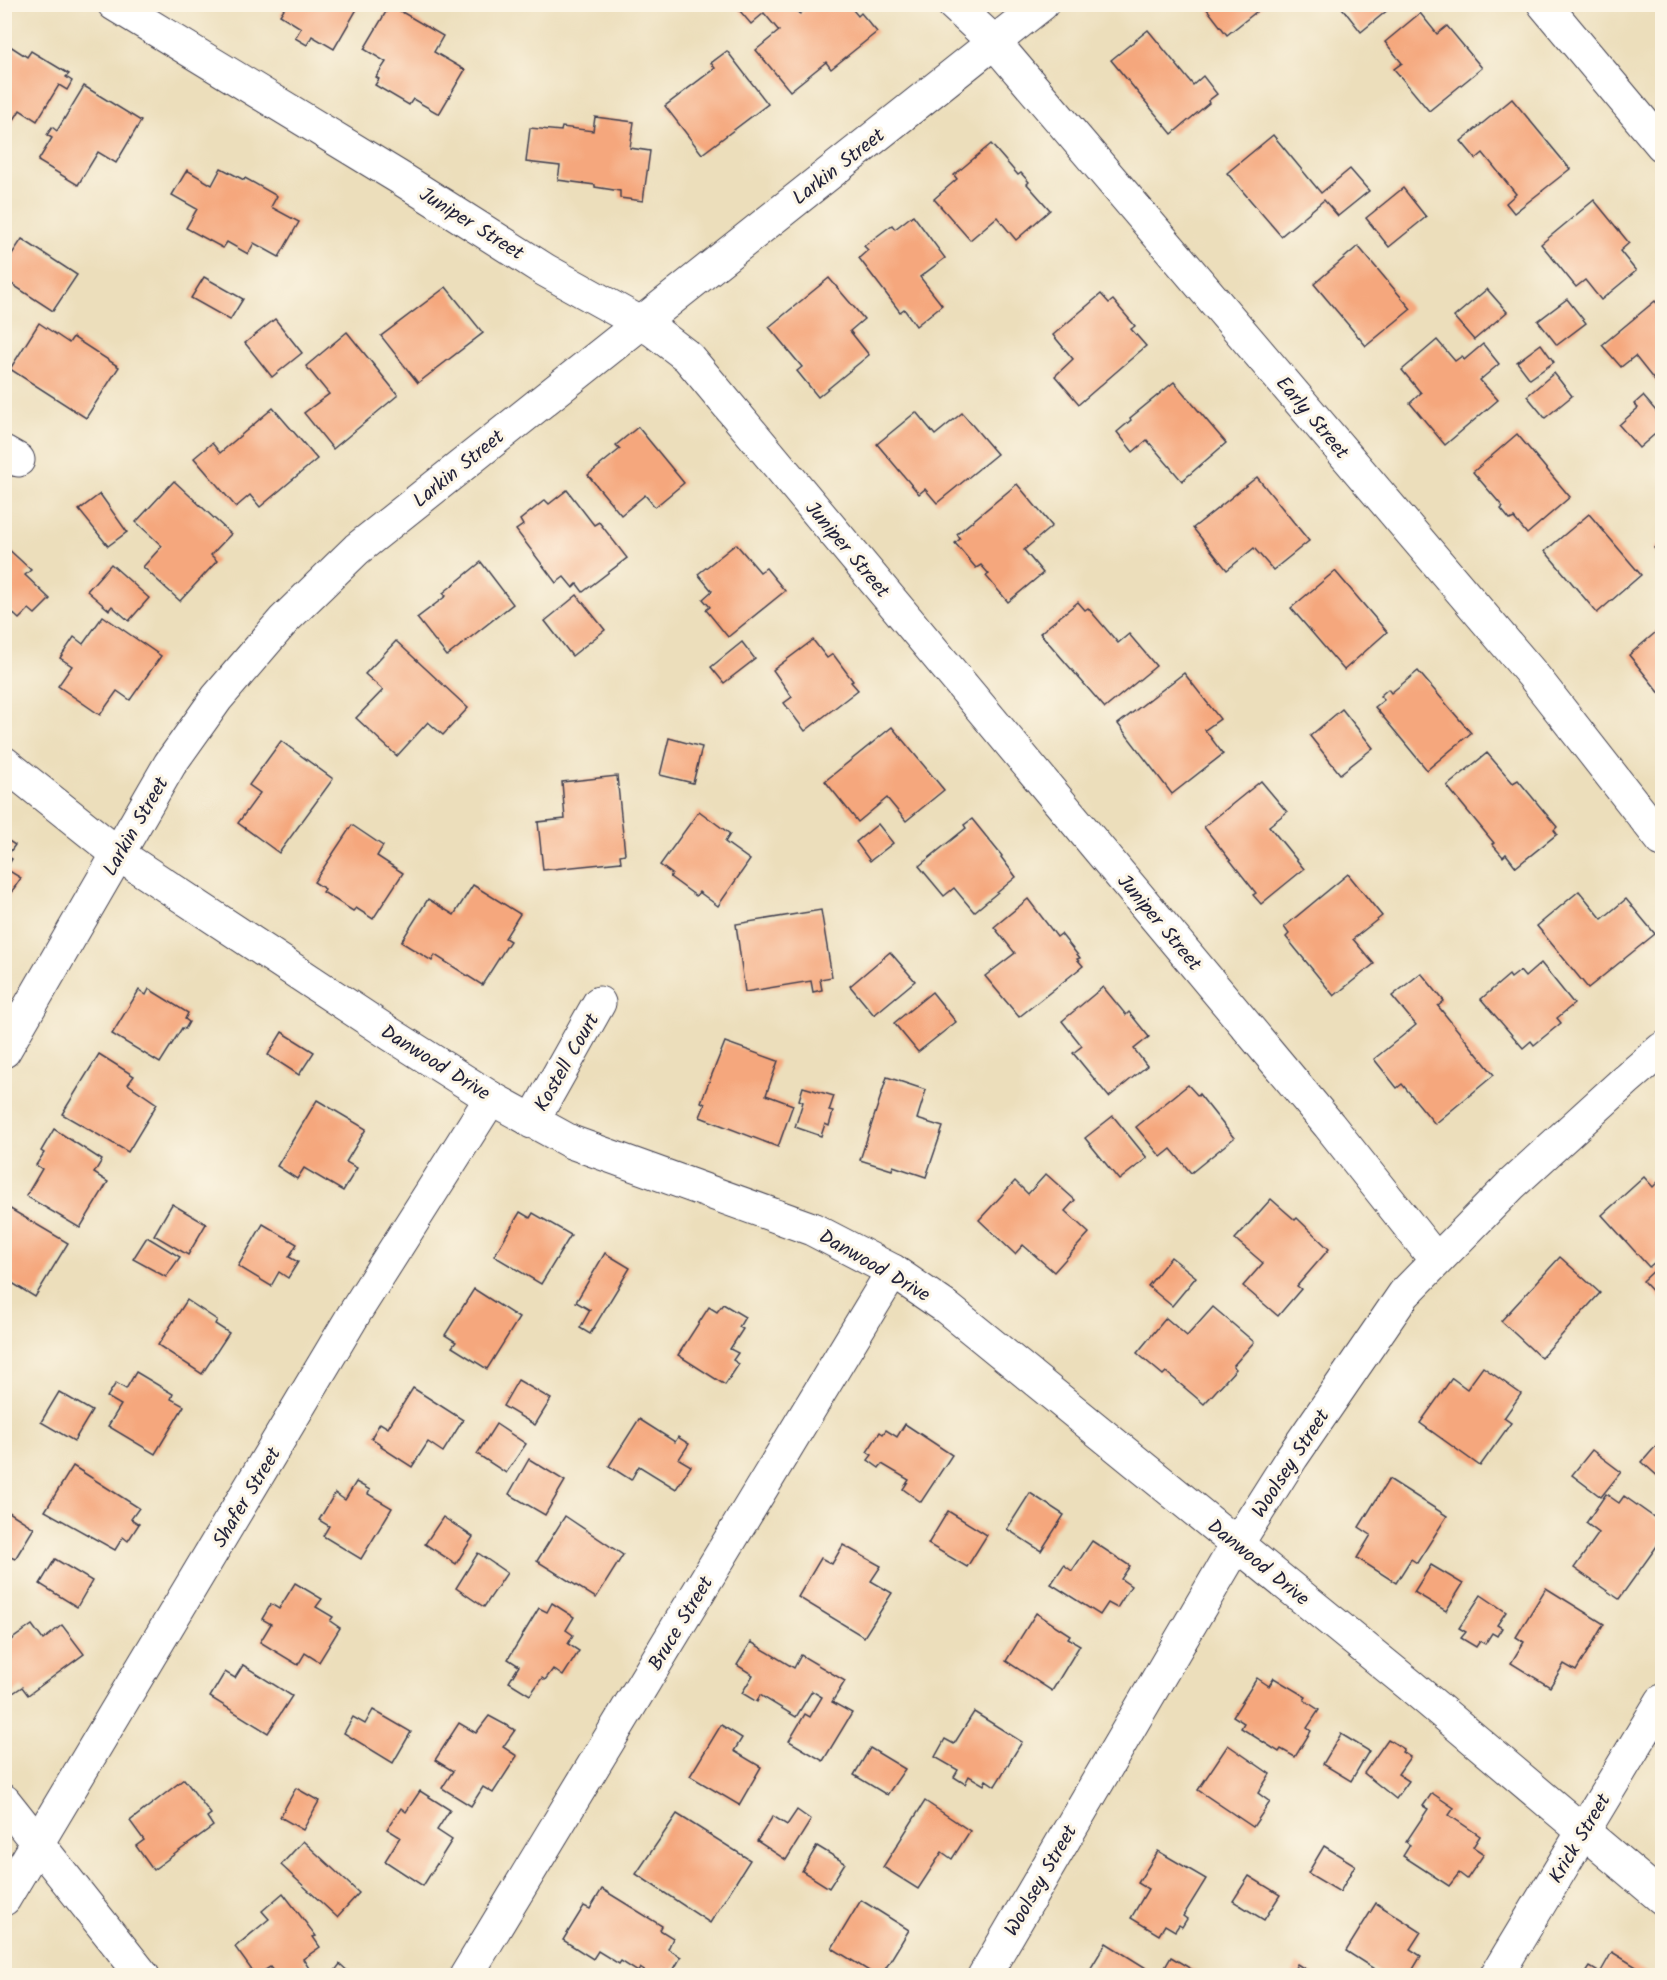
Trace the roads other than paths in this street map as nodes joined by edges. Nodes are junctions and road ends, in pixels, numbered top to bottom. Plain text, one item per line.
1 (114, 4) edge
2 (953, 4) edge
3 (1042, 4) edge
4 (1544, 4) edge
5 (994, 42) junction
6 (1662, 145) edge
7 (640, 323) junction
8 (4, 763) edge
9 (1662, 840) edge
10 (118, 854) junction
11 (599, 1003) dead end
12 (1662, 1049) edge
13 (4, 1051) edge
14 (491, 1098) junction
15 (532, 1122) junction
16 (1437, 1260) junction
17 (893, 1271) junction
18 (1237, 1544) junction
19 (1662, 1701) edge
20 (4, 1801) edge
21 (1584, 1831) junction
22 (39, 1844) junction
23 (1662, 1898) edge
24 (4, 1899) edge
25 (143, 1976) edge
26 (466, 1976) edge
27 (984, 1976) edge
28 (1496, 1976) edge

1 - 7 street, Juniper Street
2 - 5 street, Early Street
3 - 5 street, Larkin Street
4 - 6 street
5 - 7 street, Larkin Street
5 - 9 street, Early Street
7 - 10 street, Larkin Street
7 - 16 street, Juniper Street
8 - 10 street, Danwood Drive
10 - 13 street, Larkin Street
10 - 14 street, Danwood Drive
11 - 15 street, Kostell Court
12 - 16 street, Woolsey Street
14 - 15 street, Danwood Drive
14 - 22 street, Shafer Street
15 - 17 street, Danwood Drive
16 - 18 street, Woolsey Street
17 - 18 street, Danwood Drive
17 - 26 street, Bruce Street
18 - 21 street, Danwood Drive
18 - 27 street, Woolsey Street
19 - 21 street, Krick Street
20 - 22 street
21 - 23 street, Danwood Drive
21 - 28 street, Krick Street
22 - 24 street, Shafer Street
22 - 25 street

